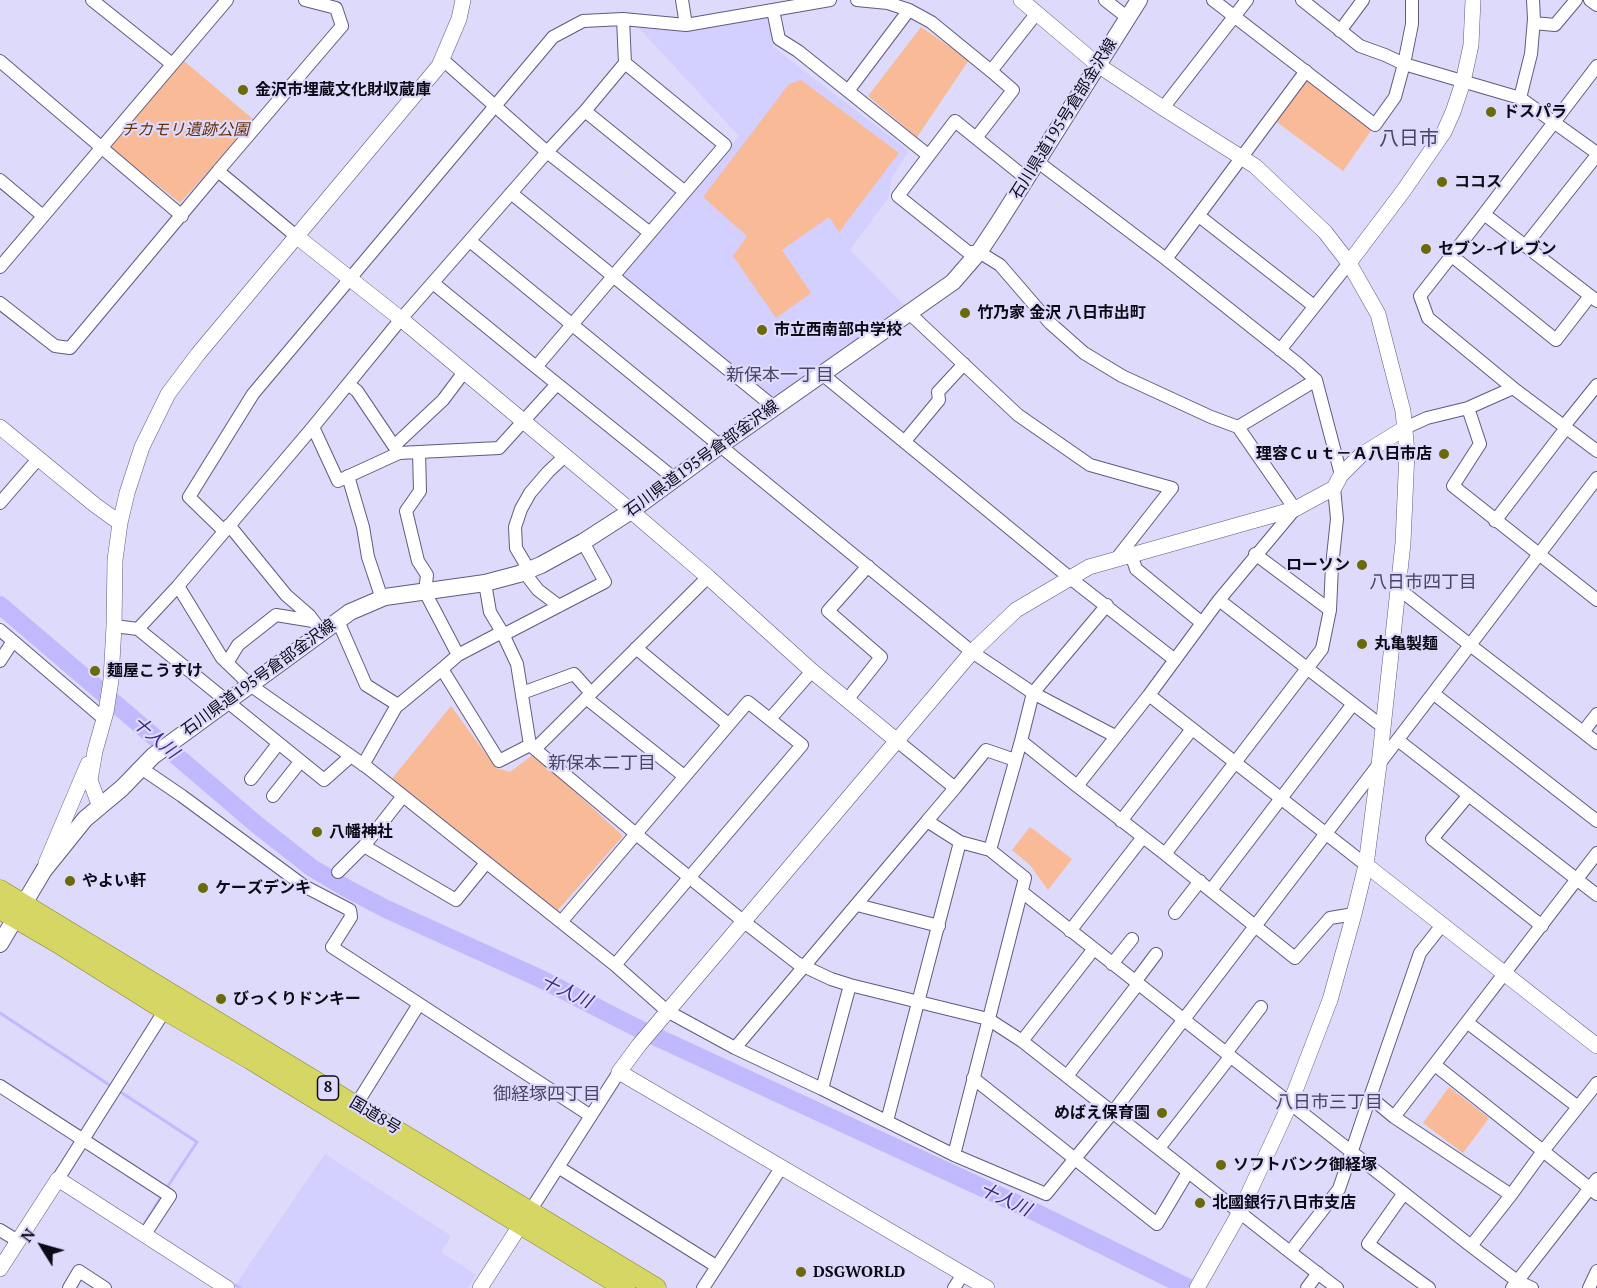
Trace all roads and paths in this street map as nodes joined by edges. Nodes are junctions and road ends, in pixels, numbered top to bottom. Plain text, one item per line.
1 (92, 0) edge
2 (227, 0) edge
3 (305, 0) edge
4 (463, 0) edge
5 (682, 0) edge
6 (830, 0) edge
7 (857, 0) edge
8 (1105, 0) edge
9 (1139, 0) edge
10 (1213, 0) edge
11 (1247, 0) edge
12 (1302, 0) edge
13 (1363, 0) edge
14 (1412, 0) edge
15 (1473, 0) edge
16 (1533, 0) edge
17 (1576, 0) edge
18 (1590, 0) edge
19 (1024, 1) edge
20 (1597, 5) edge
21 (773, 10) junction
22 (909, 10) junction
23 (1036, 14) junction
24 (1234, 17) junction
25 (1128, 18) junction
26 (623, 19) junction
27 (1534, 23) junction
28 (686, 25) junction
29 (1340, 31) junction
30 (443, 60) junction
31 (0, 61) edge
32 (625, 63) junction
33 (172, 64) junction
34 (1404, 64) junction
35 (1098, 65) junction
36 (1597, 66) edge
37 (991, 71) junction
38 (1306, 71) junction
39 (1593, 80) edge
40 (1463, 82) junction
41 (848, 91) junction
42 (1520, 98) junction
43 (494, 107) junction
44 (1163, 108) junction
45 (585, 111) junction
46 (1555, 122) junction
47 (976, 138) junction
48 (102, 147) junction
49 (547, 152) junction
50 (928, 154) junction
51 (1597, 154) edge
52 (1243, 158) junction
53 (1038, 162) junction
54 (218, 171) junction
55 (1027, 179) junction
56 (0, 180) edge
57 (685, 192) junction
58 (511, 194) junction
59 (1484, 214) junction
60 (43, 216) junction
61 (182, 216) junction
62 (1199, 216) junction
63 (650, 233) junction
64 (296, 236) junction
65 (470, 241) junction
66 (1525, 246) junction
67 (979, 252) junction
68 (1452, 256) junction
69 (1166, 259) junction
70 (1348, 263) junction
71 (0, 267) edge
72 (613, 276) junction
73 (350, 280) junction
74 (433, 283) junction
75 (1594, 298) edge
76 (0, 303) edge
77 (1314, 306) junction
78 (908, 312) junction
79 (401, 319) junction
80 (573, 324) junction
81 (1280, 350) junction
82 (964, 364) junction
83 (536, 368) junction
84 (464, 372) junction
85 (822, 374) junction
86 (1316, 380) junction
87 (348, 384) junction
88 (557, 384) junction
89 (1597, 385) edge
90 (1513, 388) junction
91 (774, 407) junction
92 (1468, 408) junction
93 (524, 422) junction
94 (0, 427) edge
95 (313, 427) junction
96 (1238, 427) junction
97 (1565, 427) junction
98 (1405, 428) junction
99 (905, 441) junction
100 (720, 445) junction
101 (397, 450) junction
102 (1597, 451) edge
103 (419, 452) junction
104 (566, 456) junction
105 (38, 459) junction
106 (348, 476) junction
107 (1597, 478) edge
108 (675, 479) junction
109 (1338, 481) junction
110 (0, 503) edge
111 (1295, 509) junction
112 (631, 511) junction
113 (1495, 520) junction
114 (120, 523) junction
115 (227, 528) junction
116 (583, 542) junction
117 (1255, 554) junction
118 (1537, 555) junction
119 (1124, 556) junction
120 (868, 566) junction
121 (526, 571) junction
122 (708, 577) junction
123 (1070, 578) junction
124 (486, 584) junction
125 (178, 586) junction
126 (1399, 589) junction
127 (425, 592) junction
128 (382, 599) junction
129 (1220, 600) junction
130 (1597, 600) edge
131 (1107, 605) junction
132 (560, 606) junction
133 (1330, 610) junction
134 (338, 621) junction
135 (1202, 623) junction
136 (114, 626) junction
137 (317, 626) junction
138 (138, 629) junction
139 (0, 630) edge
140 (502, 634) junction
141 (13, 640) junction
142 (1470, 645) junction
143 (636, 648) junction
144 (972, 652) junction
145 (458, 655) junction
146 (1175, 660) junction
147 (0, 661) edge
148 (227, 663) junction
149 (1308, 668) junction
150 (442, 669) junction
151 (812, 671) junction
152 (250, 685) junction
153 (522, 693) junction
154 (1033, 693) junction
155 (1434, 694) junction
156 (589, 695) junction
157 (1149, 695) junction
158 (847, 700) junction
159 (228, 703) junction
160 (1353, 704) junction
161 (398, 705) junction
162 (1597, 714) edge
163 (105, 716) junction
164 (770, 719) junction
165 (728, 724) junction
166 (1383, 727) junction
167 (1192, 729) junction
168 (1583, 732) junction
169 (1115, 736) junction
170 (896, 740) junction
171 (1021, 741) junction
172 (1399, 741) junction
173 (1597, 743) edge
174 (278, 744) junction
175 (533, 747) junction
176 (95, 751) junction
177 (351, 756) junction
178 (1016, 760) junction
179 (147, 762) junction
180 (300, 762) junction
181 (1235, 762) junction
182 (363, 765) junction
183 (1379, 765) junction
184 (684, 776) junction
185 (251, 779) dead end
186 (1077, 786) junction
187 (955, 788) junction
188 (273, 796) dead end
189 (403, 796) junction
190 (1468, 796) junction
191 (1281, 798) junction
192 (100, 807) junction
193 (1121, 820) junction
194 (927, 821) junction
195 (1597, 821) edge
196 (636, 834) junction
197 (1327, 834) junction
198 (1143, 837) junction
199 (960, 842) junction
200 (364, 846) junction
201 (990, 850) junction
202 (1597, 853) edge
203 (1164, 854) junction
204 (486, 862) junction
205 (1366, 865) junction
206 (44, 870) junction
207 (338, 872) dead end
208 (690, 877) junction
209 (1576, 879) junction
210 (1200, 881) junction
211 (0, 890) edge
212 (1211, 890) junction
213 (1022, 892) junction
214 (1597, 895) edge
215 (857, 905) junction
216 (14, 911) edge
217 (1175, 913) dead end
218 (1354, 914) junction
219 (742, 921) junction
220 (561, 922) junction
221 (1442, 925) junction
222 (939, 926) junction
223 (1256, 926) junction
224 (1542, 926) junction
225 (1070, 931) junction
226 (1132, 939) dead end
227 (0, 944) edge
228 (1093, 950) junction
229 (1156, 954) dead end
230 (1112, 964) junction
231 (615, 965) junction
232 (806, 967) junction
233 (1505, 974) junction
234 (1136, 982) junction
235 (850, 985) junction
236 (919, 1000) junction
237 (419, 1004) junction
238 (1261, 1007) dead end
239 (165, 1010) junction
240 (663, 1017) junction
241 (988, 1019) junction
242 (1184, 1020) junction
243 (1468, 1023) junction
244 (1022, 1041) junction
245 (1597, 1046) edge
246 (735, 1048) junction
247 (1228, 1055) junction
248 (1435, 1065) junction
249 (619, 1072) junction
250 (1067, 1076) junction
251 (973, 1078) junction
252 (1597, 1083) edge
253 (0, 1086) edge
254 (822, 1089) junction
255 (1370, 1097) junction
256 (1290, 1104) junction
257 (356, 1105) junction
258 (1578, 1107) junction
259 (1113, 1112) junction
260 (591, 1116) junction
261 (1394, 1117) junction
262 (887, 1121) junction
263 (82, 1139) junction
264 (1159, 1148) junction
265 (1352, 1151) junction
266 (1543, 1151) junction
267 (954, 1155) junction
268 (1075, 1160) junction
269 (558, 1167) junction
270 (781, 1168) junction
271 (1188, 1172) junction
272 (58, 1179) junction
273 (1595, 1187) edge
274 (1404, 1193) junction
275 (1511, 1195) junction
276 (1240, 1212) junction
277 (526, 1218) junction
278 (0, 1230) edge
279 (144, 1234) junction
280 (18, 1241) junction
281 (1471, 1246) junction
282 (1290, 1252) junction
283 (716, 1266) junction
284 (0, 1269) edge
285 (1597, 1271) edge
286 (1318, 1273) junction
287 (963, 1274) junction
288 (1201, 1282) edge
289 (1515, 1285) edge
290 (69, 1288) edge
291 (105, 1288) edge
292 (227, 1288) edge
293 (480, 1288) edge
294 (625, 1288) edge
295 (656, 1288) edge
296 (703, 1288) edge
297 (954, 1288) edge
298 (987, 1288) edge
299 (1307, 1288) edge
300 (1337, 1288) edge
301 (1429, 1288) edge
302 (1532, 1288) edge
303 (1589, 1288) edge

1 - 33 street
2 - 33 street
3 - 54 street
4 - 30 street
5 - 28 street
6 - 21 street
7 - 22 street
8 - 25 street
9 - 25 main road, 石川県道195号倉部金沢線
10 - 24 street
11 - 24 street
12 - 29 street
13 - 29 street
14 - 34 street
15 - 40 street
16 - 27 street
17 - 27 street
18 - 20 street
19 - 23 street
21 - 28 street
21 - 41 street
22 - 37 street
22 - 41 street
23 - 35 street
23 - 37 street
24 - 38 street
24 - 44 street
25 - 35 main road, 石川県道195号倉部金沢線
26 - 28 street
26 - 32 street
26 - 43 street
27 - 42 street
29 - 34 street
30 - 43 street
30 - 64 street
31 - 48 street
32 - 45 street
32 - 57 street
33 - 48 street
34 - 38 street
34 - 40 street
35 - 44 street
35 - 53 main road, 石川県道195号倉部金沢線
36 - 39 street
37 - 47 street
38 - 52 street
39 - 46 street
40 - 42 street
40 - 70 street
41 - 50 street
42 - 46 street
43 - 49 street
43 - 73 street
44 - 52 street
45 - 49 street
45 - 57 street
46 - 51 street
46 - 59 street
47 - 50 street
47 - 55 street
48 - 60 street
48 - 61 street
49 - 58 street
49 - 63 street
50 - 67 street
51 - 66 street
52 - 62 street
52 - 70 street
53 - 55 main road, 石川県道195号倉部金沢線
53 - 69 street
54 - 61 street
54 - 64 street
55 - 67 main road, 石川県道195号倉部金沢線
56 - 60 street
57 - 63 street
58 - 65 street
58 - 72 street
59 - 66 street
59 - 68 street
60 - 71 street
61 - 76 street
62 - 69 street
62 - 77 street
63 - 72 street
64 - 73 street
64 - 114 street
65 - 74 street
65 - 80 street
66 - 75 street
67 - 78 main road, 石川県道195号倉部金沢線
67 - 96 street
68 - 75 street
68 - 90 street
69 - 81 street
70 - 77 street
70 - 98 street
72 - 80 street
72 - 91 street
73 - 79 street
73 - 115 street
74 - 79 street
74 - 83 street
77 - 81 street
78 - 82 street
78 - 85 main road, 石川県道195号倉部金沢線
79 - 84 street
79 - 87 street
80 - 83 street
80 - 100 street
81 - 86 street
82 - 99 street
82 - 119 street
83 - 88 street
84 - 93 street
84 - 101 street
85 - 91 main road, 石川県道195号倉部金沢線
85 - 99 street
86 - 96 street
86 - 109 street
87 - 95 street
87 - 101 street
88 - 93 street
88 - 108 street
89 - 97 street
90 - 92 street
90 - 97 street
91 - 100 main road, 石川県道195号倉部金沢線
92 - 98 street
92 - 113 street
93 - 103 street
93 - 104 street
94 - 105 street
95 - 106 street
95 - 115 street
96 - 111 street
97 - 102 street
97 - 113 street
98 - 109 street
98 - 126 street
99 - 123 street
100 - 108 main road, 石川県道195号倉部金沢線
100 - 120 street
101 - 103 street
101 - 106 street
103 - 127 street
104 - 112 street
104 - 121 street
105 - 110 street
105 - 114 street
106 - 128 street
107 - 118 street
108 - 112 main road, 石川県道195号倉部金沢線
109 - 111 street
109 - 133 street
111 - 117 street
111 - 119 street
112 - 116 main road, 石川県道195号倉部金沢線
112 - 122 street
113 - 118 street
114 - 136 street
115 - 125 street
115 - 137 street
116 - 121 main road, 石川県道195号倉部金沢線
116 - 132 street
117 - 129 street
117 - 133 street
118 - 130 street
118 - 142 street
119 - 123 street
119 - 135 street
120 - 144 street
120 - 158 street
121 - 124 main road, 石川県道195号倉部金沢線
121 - 132 street
122 - 143 street
122 - 151 street
123 - 131 street
123 - 144 street
124 - 127 main road, 石川県道195号倉部金沢線
124 - 140 street
125 - 138 street
125 - 148 street
126 - 142 street
126 - 166 street
127 - 128 main road, 石川県道195号倉部金沢線
127 - 145 street
128 - 134 main road, 石川県道195号倉部金沢線
129 - 135 street
129 - 149 street
131 - 146 street
131 - 154 street
132 - 140 street
133 - 149 street
134 - 137 main road, 石川県道195号倉部金沢線
134 - 161 street
135 - 146 street
136 - 138 street
136 - 163 street
137 - 148 street
137 - 152 main road, 石川県道195号倉部金沢線
138 - 159 street
139 - 141 street
140 - 145 street
140 - 153 street
141 - 147 street
141 - 163 street
142 - 155 street
142 - 168 street
143 - 156 street
143 - 165 street
144 - 154 street
144 - 170 street
145 - 150 street
146 - 157 street
148 - 152 street
149 - 160 street
149 - 181 street
150 - 161 street
150 - 175 street
151 - 158 street
151 - 164 street
152 - 159 main road, 石川県道195号倉部金沢線
152 - 177 street
153 - 156 street
153 - 175 street
154 - 169 street
154 - 171 street
155 - 172 street
155 - 195 street
156 - 175 street
156 - 184 street
157 - 167 street
157 - 169 street
158 - 170 street
159 - 174 street
159 - 179 main road, 石川県道195号倉部金沢線
160 - 166 street
160 - 191 street
161 - 182 street
162 - 168 street
163 - 176 street
164 - 165 street
164 - 208 street
165 - 184 street
166 - 183 street
167 - 181 street
167 - 193 street
168 - 173 street
169 - 186 street
170 - 187 street
170 - 219 street
171 - 178 street
171 - 186 street
172 - 183 street
172 - 190 street
174 - 180 street
174 - 185 street
175 - 196 street
176 - 192 street
176 - 206 street
177 - 180 street
177 - 182 street
178 - 187 street
178 - 201 street
179 - 192 main road
179 - 237 street
180 - 188 street
181 - 191 street
181 - 203 street
182 - 189 street
183 - 197 street
183 - 205 street
184 - 196 street
186 - 193 street
187 - 194 street
189 - 200 street
189 - 204 street
190 - 209 street
190 - 224 street
191 - 197 street
191 - 212 street
192 - 206 main road
193 - 198 street
194 - 199 street
194 - 215 street
196 - 208 street
196 - 220 street
197 - 205 street
197 - 223 street
198 - 203 street
198 - 225 street
199 - 201 street
199 - 222 street
200 - 204 street
200 - 207 street
201 - 213 street
202 - 209 street
203 - 210 street
204 - 220 street
205 - 218 street
205 - 221 street
206 - 216 main road
208 - 219 street
208 - 231 street
209 - 214 street
209 - 224 street
210 - 212 street
210 - 217 street
211 - 216 highway, 国道8号 / 8
212 - 223 street
213 - 225 street
213 - 241 street
215 - 222 street
215 - 232 street
216 - 227 main road
216 - 239 highway, 国道8号 / 8
216 - 257 highway, 国道8号 / 8
218 - 223 street
218 - 256 street
219 - 232 street
219 - 240 street
220 - 231 street
221 - 233 street
221 - 255 street
222 - 236 street
223 - 242 street
224 - 233 street
225 - 228 street
226 - 230 street
228 - 230 street
228 - 244 street
229 - 234 street
230 - 234 street
231 - 240 street
232 - 235 street
232 - 246 street
233 - 243 street
233 - 245 street
234 - 242 street
234 - 250 street
235 - 236 street
235 - 254 street
236 - 241 street
236 - 262 street
237 - 257 street
237 - 260 street
238 - 247 street
239 - 263 street
239 - 277 highway, 国道8号 / 8
240 - 246 street
240 - 249 street
241 - 244 street
241 - 251 street
242 - 247 street
242 - 259 street
243 - 248 street
243 - 258 street
244 - 250 street
246 - 254 street
247 - 256 street
247 - 264 street
248 - 261 street
248 - 266 street
249 - 260 street
249 - 270 street
250 - 259 street
251 - 267 street
251 - 268 street
252 - 258 street
253 - 263 street
254 - 262 street
255 - 261 street
255 - 265 street
256 - 265 street
256 - 276 street
257 - 277 highway, 国道8号 / 8
258 - 266 street
259 - 264 street
259 - 268 street
260 - 269 street
261 - 275 street
262 - 267 street
263 - 272 street
263 - 279 street
264 - 271 street
265 - 274 street
265 - 282 street
266 - 273 street
266 - 275 street
267 - 268 street
268 - 271 street
269 - 277 street
269 - 283 street
270 - 283 street
270 - 287 street
271 - 276 street
272 - 279 street
272 - 280 street
273 - 289 street
274 - 281 street
274 - 301 street
275 - 281 street
276 - 282 street
276 - 288 street
277 - 293 street
277 - 294 highway, 国道8号 / 8
277 - 295 highway, 国道8号 / 8
278 - 280 street
279 - 292 street
280 - 284 street
281 - 289 street
282 - 286 street
283 - 296 street
285 - 303 street
286 - 299 street
286 - 300 street
287 - 297 street
287 - 298 street
289 - 302 street
290 - 291 street

